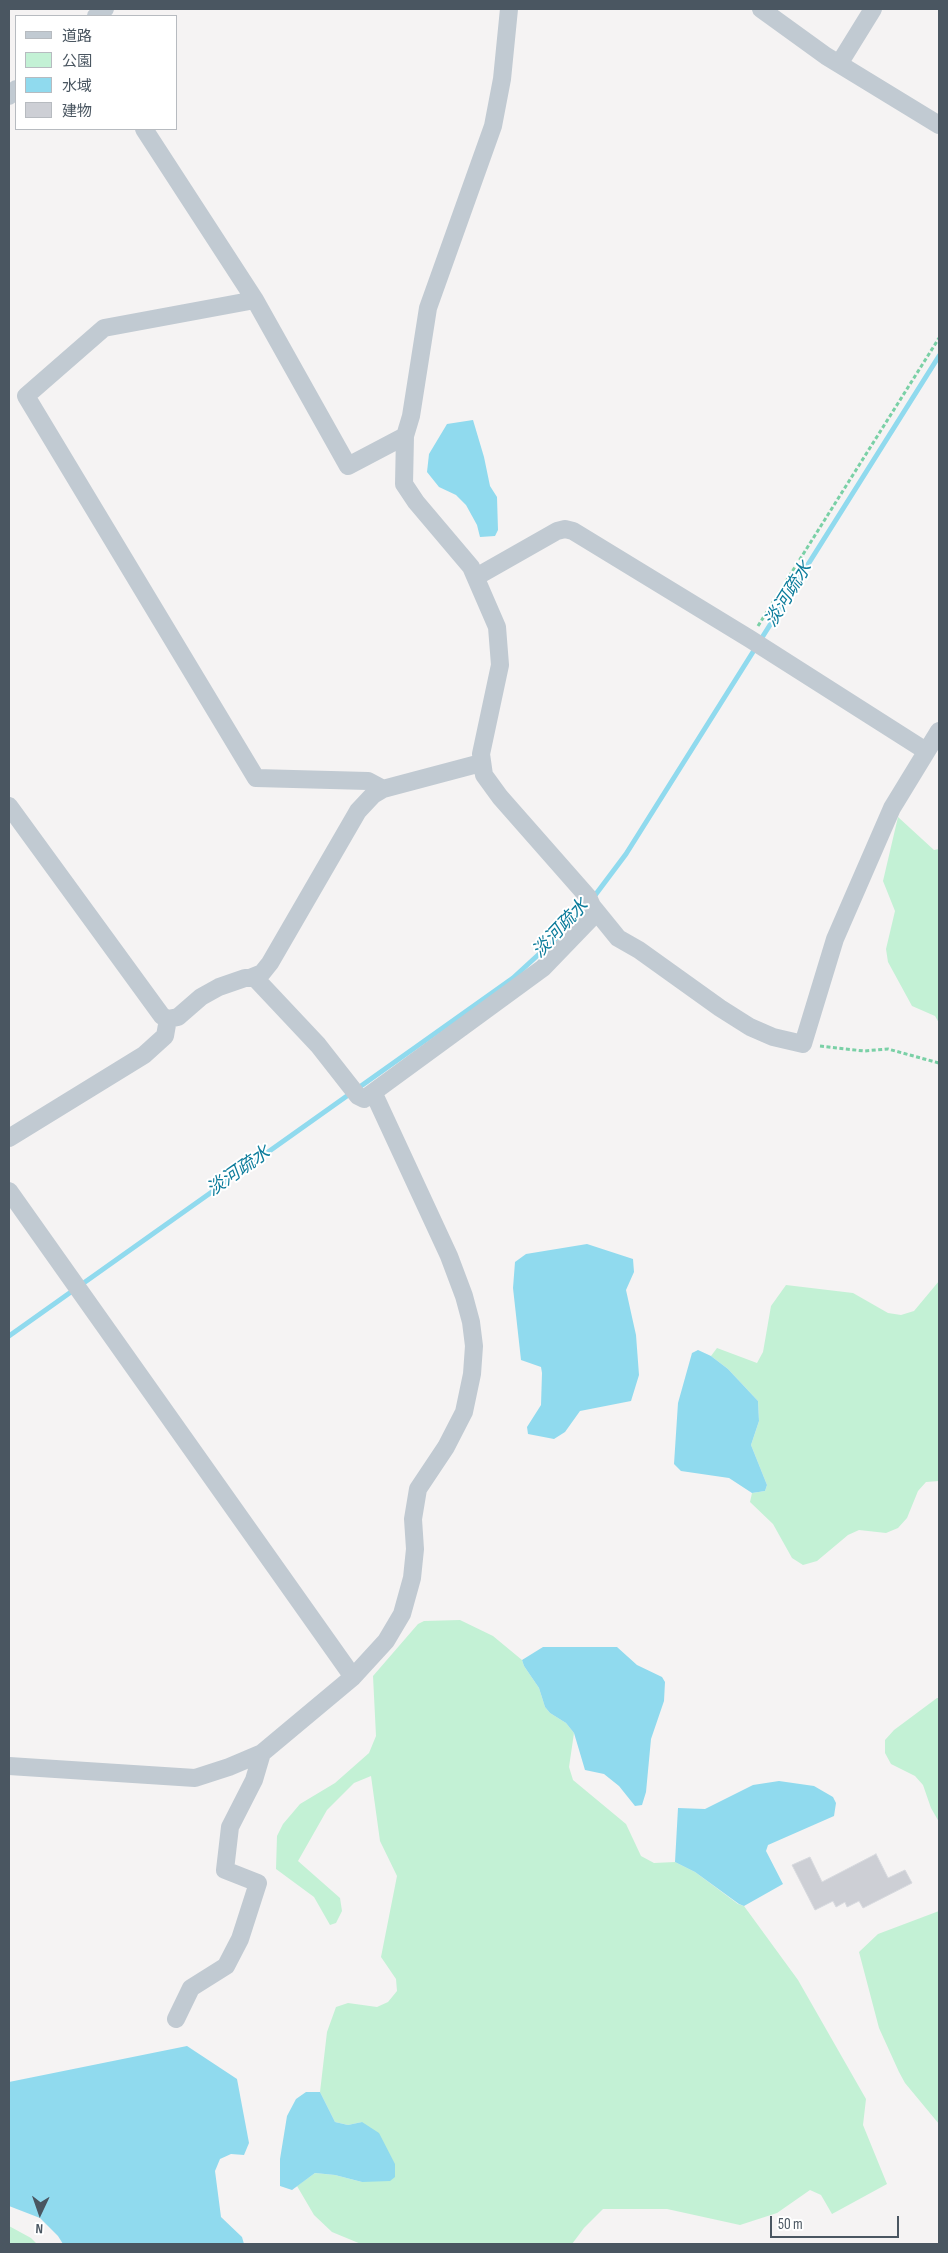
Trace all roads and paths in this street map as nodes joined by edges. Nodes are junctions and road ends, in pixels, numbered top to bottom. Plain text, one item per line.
1 (509, 9) edge
2 (762, 9) edge
3 (873, 9) edge
4 (839, 64) junction
5 (939, 125) edge
6 (145, 130) edge
7 (255, 300) junction
8 (939, 338) edge
9 (405, 436) junction
10 (476, 577) junction
11 (755, 643) junction
12 (939, 731) edge
13 (926, 751) junction
14 (481, 763) junction
15 (383, 789) junction
16 (9, 806) edge
17 (592, 905) junction
18 (252, 977) junction
19 (168, 1019) junction
20 (803, 1044) junction
21 (939, 1063) edge
22 (361, 1092) junction
23 (9, 1138) edge
24 (9, 1191) edge
25 (353, 1677) junction
26 (262, 1753) junction
27 (9, 1766) edge
28 (176, 2019) dead end

1 - 9 street
2 - 4 street
3 - 4 street
4 - 5 street
6 - 7 street
7 - 9 street
7 - 15 street
8 - 11 path
9 - 10 street
10 - 11 street
10 - 14 street
11 - 13 street
12 - 13 street
13 - 20 street
14 - 15 street
14 - 17 street
15 - 18 street
16 - 19 street
17 - 20 street
17 - 22 street
18 - 19 street
18 - 22 street
19 - 23 street
20 - 21 path
22 - 25 street
24 - 25 street
25 - 26 street
26 - 27 street
26 - 28 street

